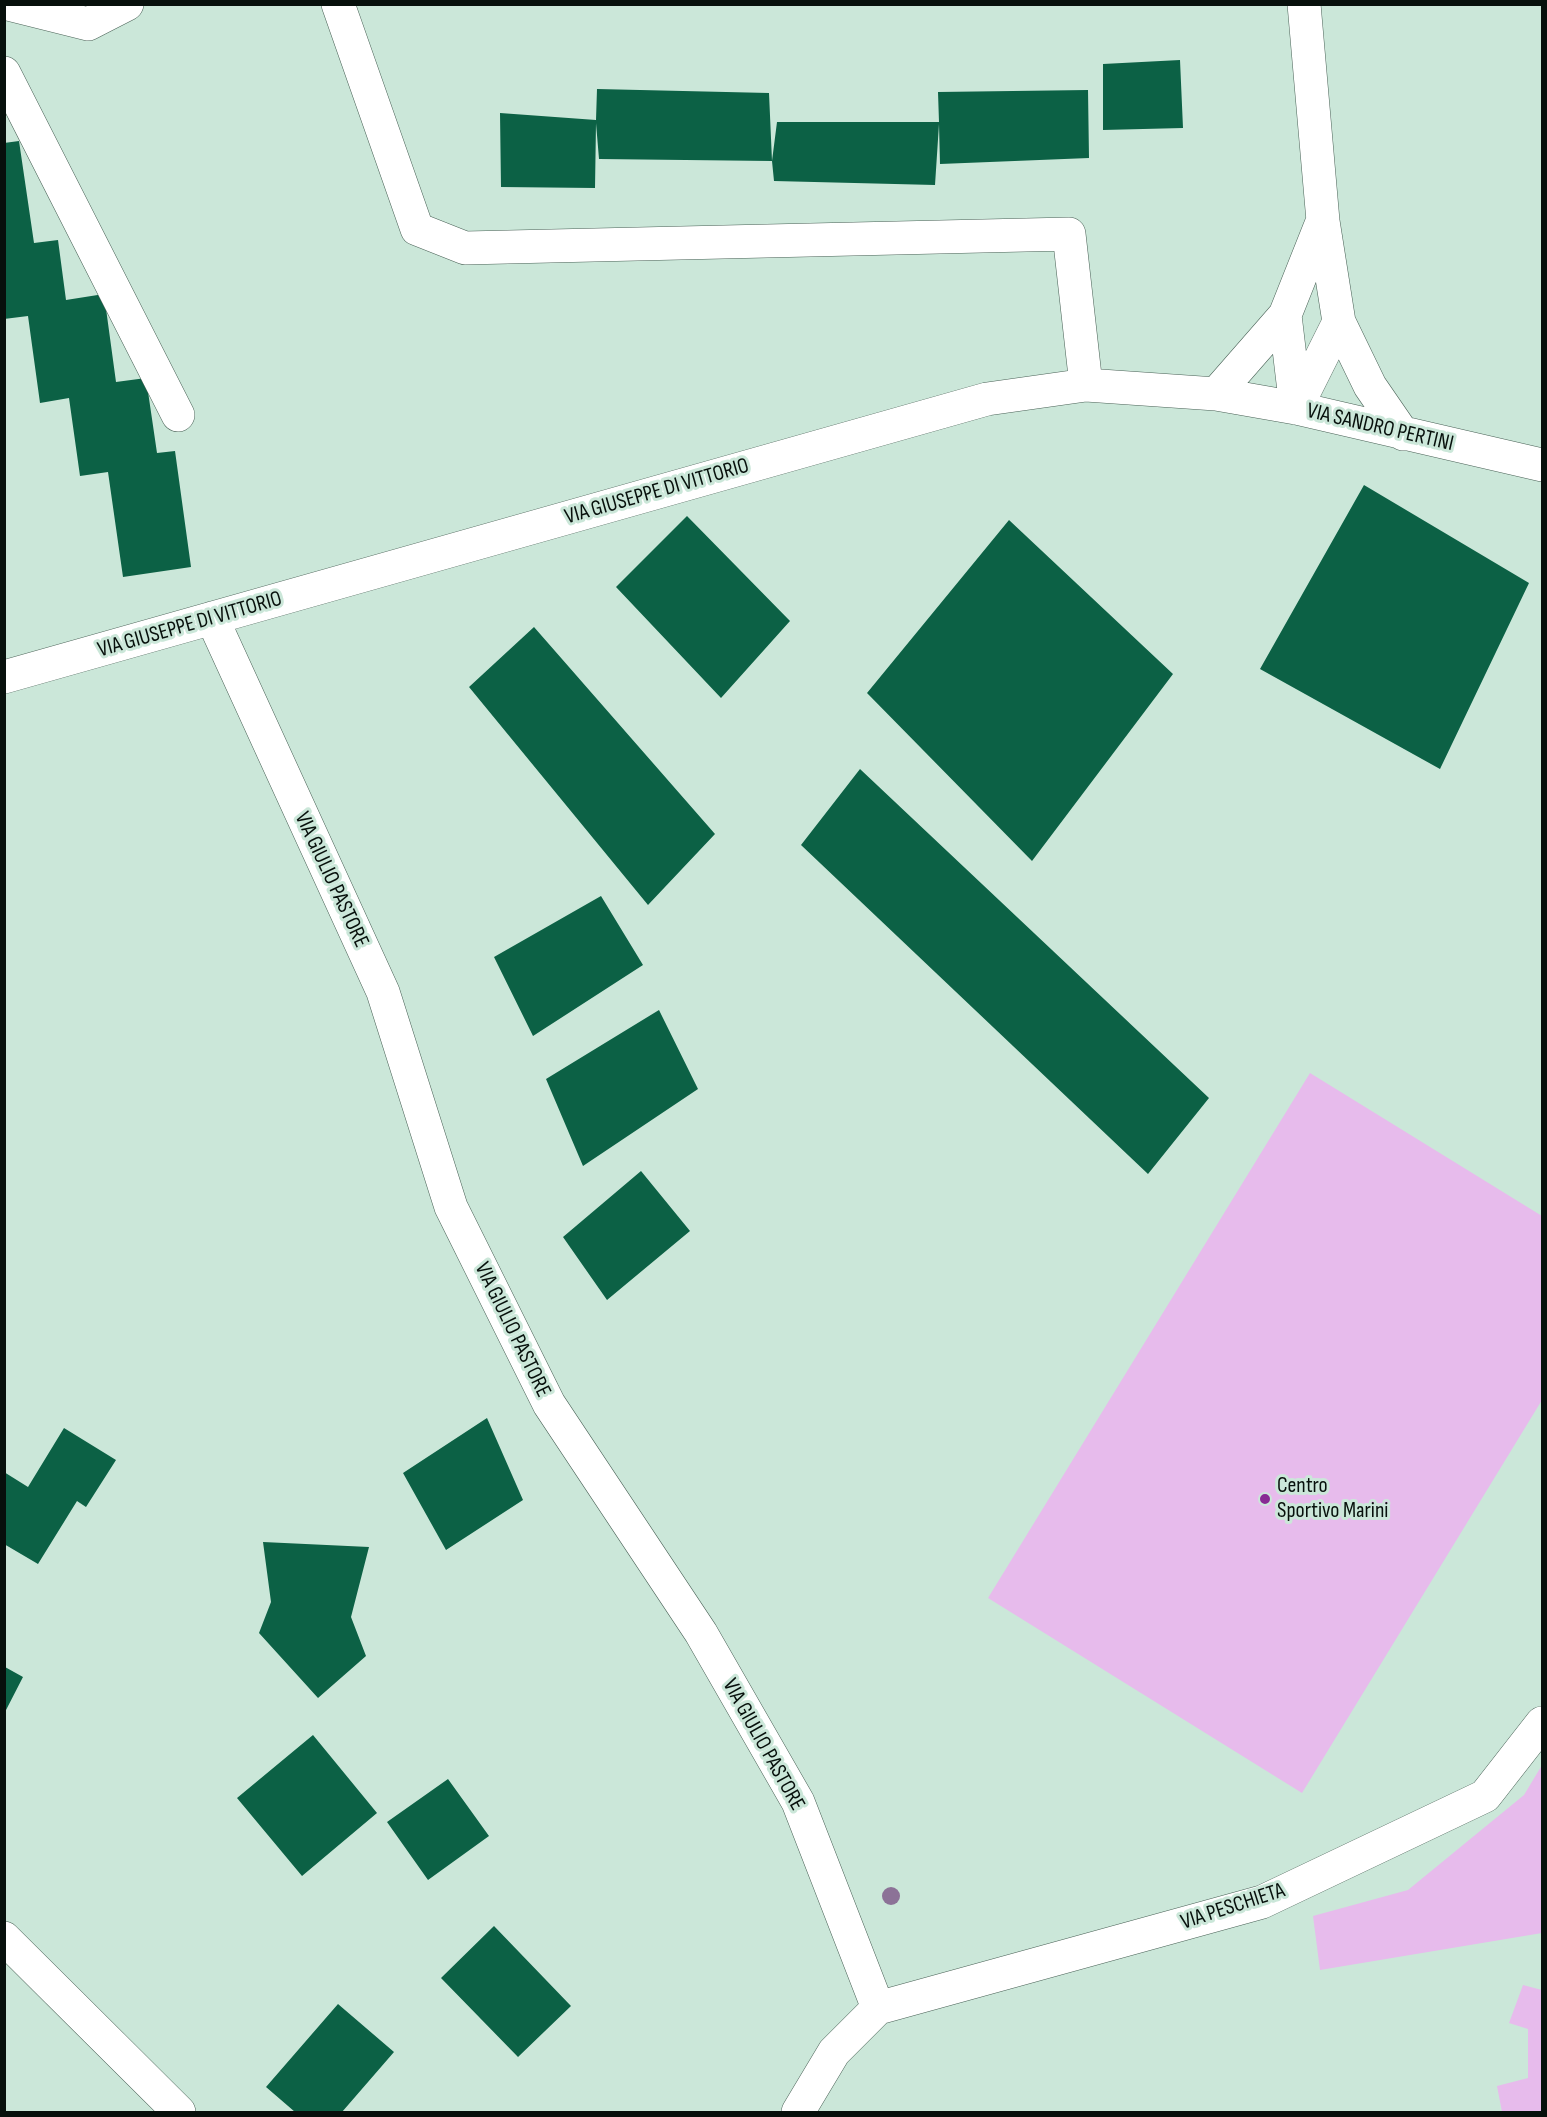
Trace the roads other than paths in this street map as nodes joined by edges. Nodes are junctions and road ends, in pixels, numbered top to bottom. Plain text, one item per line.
1 (8, 4) edge
2 (127, 4) edge
3 (338, 4) edge
4 (1304, 4) edge
5 (4, 73) edge
6 (1323, 221) junction
7 (1285, 315) junction
8 (1339, 322) junction
9 (1086, 385) junction
10 (1216, 394) junction
11 (1296, 408) junction
12 (178, 416) dead end
13 (1402, 434) junction
14 (1542, 465) edge
15 (212, 618) junction
16 (4, 677) edge
17 (1542, 1723) edge
18 (4, 1938) edge
19 (878, 2008) junction
20 (179, 2112) edge
21 (798, 2112) edge

1 - 2 street
3 - 9 street
4 - 6 street
5 - 12 street
6 - 7 street
6 - 8 street
7 - 10 street
7 - 11 street
8 - 11 street
8 - 13 street
9 - 10 street, VIA GIUSEPPE DI VITTORIO
9 - 15 street, VIA GIUSEPPE DI VITTORIO
10 - 11 street, VIA SANDRO PERTINI
11 - 13 street, VIA SANDRO PERTINI
13 - 14 street, VIA SANDRO PERTINI
15 - 16 street, VIA GIUSEPPE DI VITTORIO
15 - 19 street, VIA GIULIO PASTORE
17 - 19 street, VIA PESCHIETA
18 - 20 street
19 - 21 street

